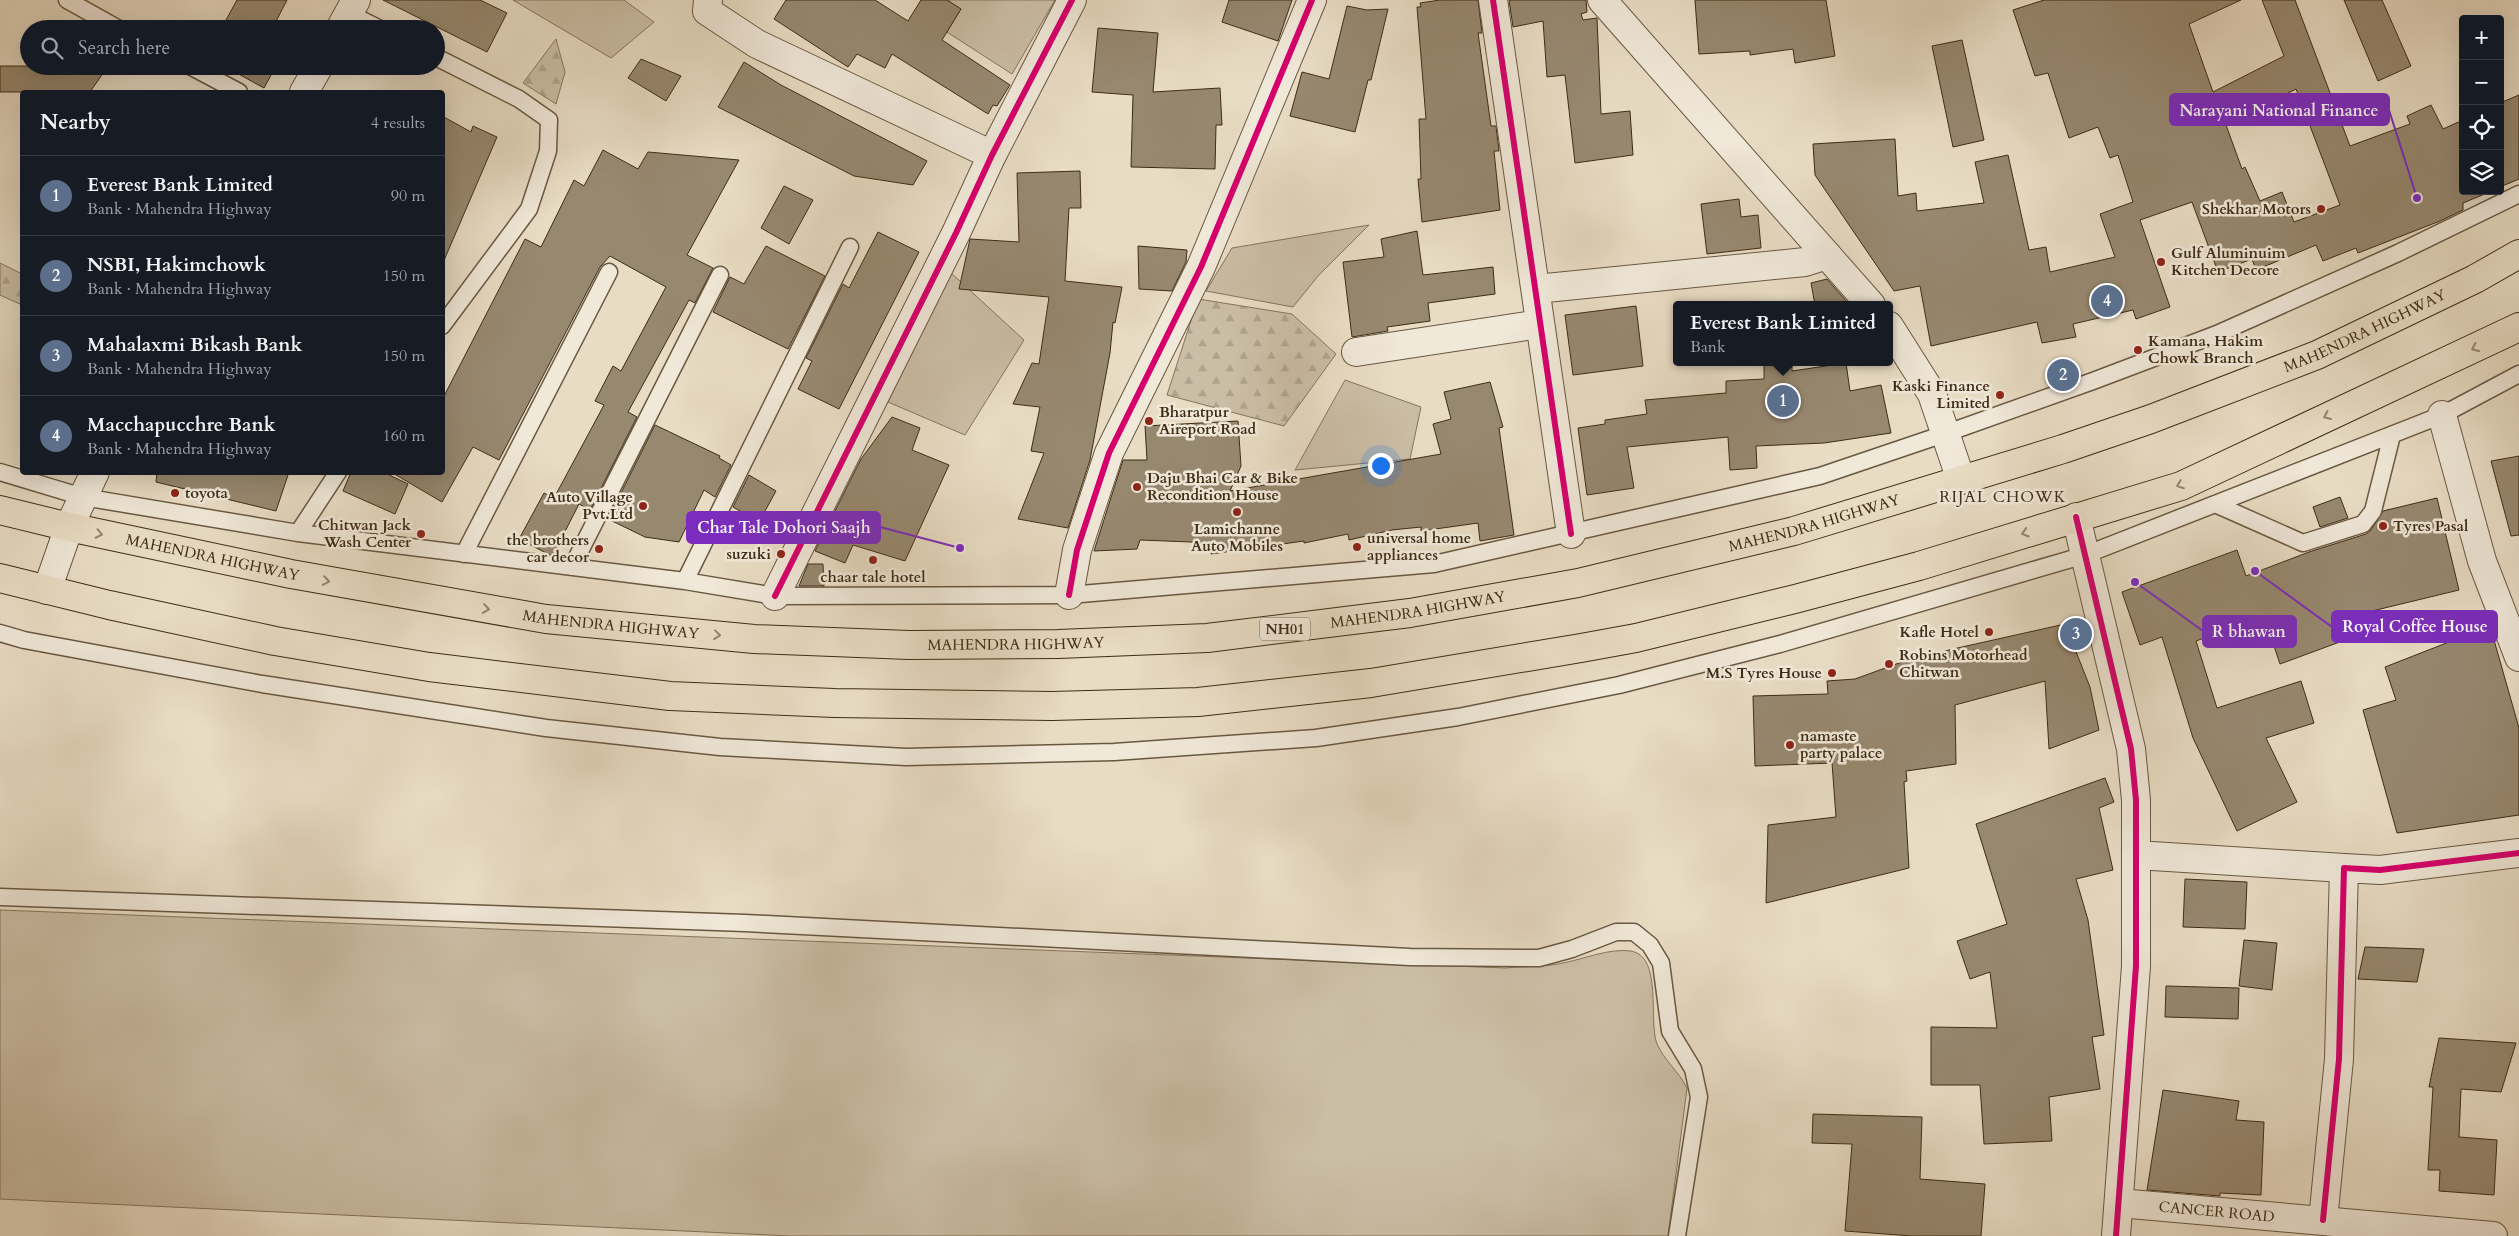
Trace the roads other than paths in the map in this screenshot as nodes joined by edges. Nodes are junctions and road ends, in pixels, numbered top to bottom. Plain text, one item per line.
1 (67, 0) edge
2 (708, 0) edge
3 (1072, 0) edge
4 (1312, 0) edge
5 (1493, 0) edge
6 (1602, 0) edge
7 (348, 14) edge
8 (103, 20) edge
9 (361, 20) edge
10 (445, 62) edge
11 (207, 75) edge
12 (314, 75) edge
13 (235, 90) edge
14 (305, 90) edge
15 (992, 155) junction
16 (2519, 194) edge
17 (850, 247) dead end
18 (2519, 254) edge
19 (1827, 255) junction
20 (609, 272) dead end
21 (720, 275) dead end
22 (1536, 288) junction
23 (1867, 301) edge
24 (445, 322) edge
25 (1540, 324) junction
26 (2519, 327) edge
27 (1893, 332) edge
28 (1356, 352) dead end
29 (2519, 374) edge
30 (2442, 415) junction
31 (1946, 433) junction
32 (2392, 435) junction
33 (0, 472) edge
34 (94, 475) edge
35 (336, 475) edge
36 (1961, 480) junction
37 (83, 497) junction
38 (2216, 504) junction
39 (0, 510) edge
40 (2076, 517) junction
41 (68, 527) junction
42 (298, 534) junction
43 (1571, 534) junction
44 (464, 554) junction
45 (2085, 555) junction
46 (572, 567) junction
47 (0, 578) edge
48 (685, 581) junction
49 (47, 590) junction
50 (1069, 595) junction
51 (775, 596) junction
52 (0, 633) edge
53 (2519, 657) edge
54 (2519, 853) edge
55 (2136, 855) junction
56 (2344, 868) junction
57 (0, 897) edge
58 (2119, 1203) junction
59 (2323, 1220) junction
60 (1677, 1236) edge
61 (2116, 1236) edge
62 (2493, 1236) edge

1 - 8 lane
2 - 15 street
3 - 15 street
4 - 50 street
5 - 22 street
6 - 19 street
7 - 9 lane
10 - 24 lane
11 - 13 lane
12 - 14 street
15 - 51 street
16 - 31 lane
17 - 48 lane
18 - 36 highway, MAHENDRA HIGHWAY / NH01
19 - 22 street
19 - 23 street
20 - 44 lane
21 - 46 lane
22 - 25 street
25 - 28 street
25 - 43 street
26 -> 40 highway
27 - 31 street
29 - 30 lane
30 - 32 lane
30 - 53 street
31 - 36 street
31 - 43 lane
32 - 38 lane
32 - 38 lane
33 - 37 lane
34 - 37 street
35 - 42 lane
41 -> 36 highway, MAHENDRA HIGHWAY / NH01
37 - 41 street
37 - 42 lane
38 - 45 lane
39 - 41 highway, MAHENDRA HIGHWAY / NH01
40 - 45 street
40 -> 49 highway
41 - 49 street
42 - 44 lane
43 - 50 lane
44 - 46 lane
45 - 52 lane
45 - 55 street
46 - 48 lane
47 - 49 highway
48 - 51 lane
50 - 51 lane
54 - 56 street
55 - 56 street
55 - 58 street
56 - 59 street
57 - 60 lane
58 - 59 street, CANCER ROAD
58 - 61 street
59 - 62 street, CANCER ROAD

